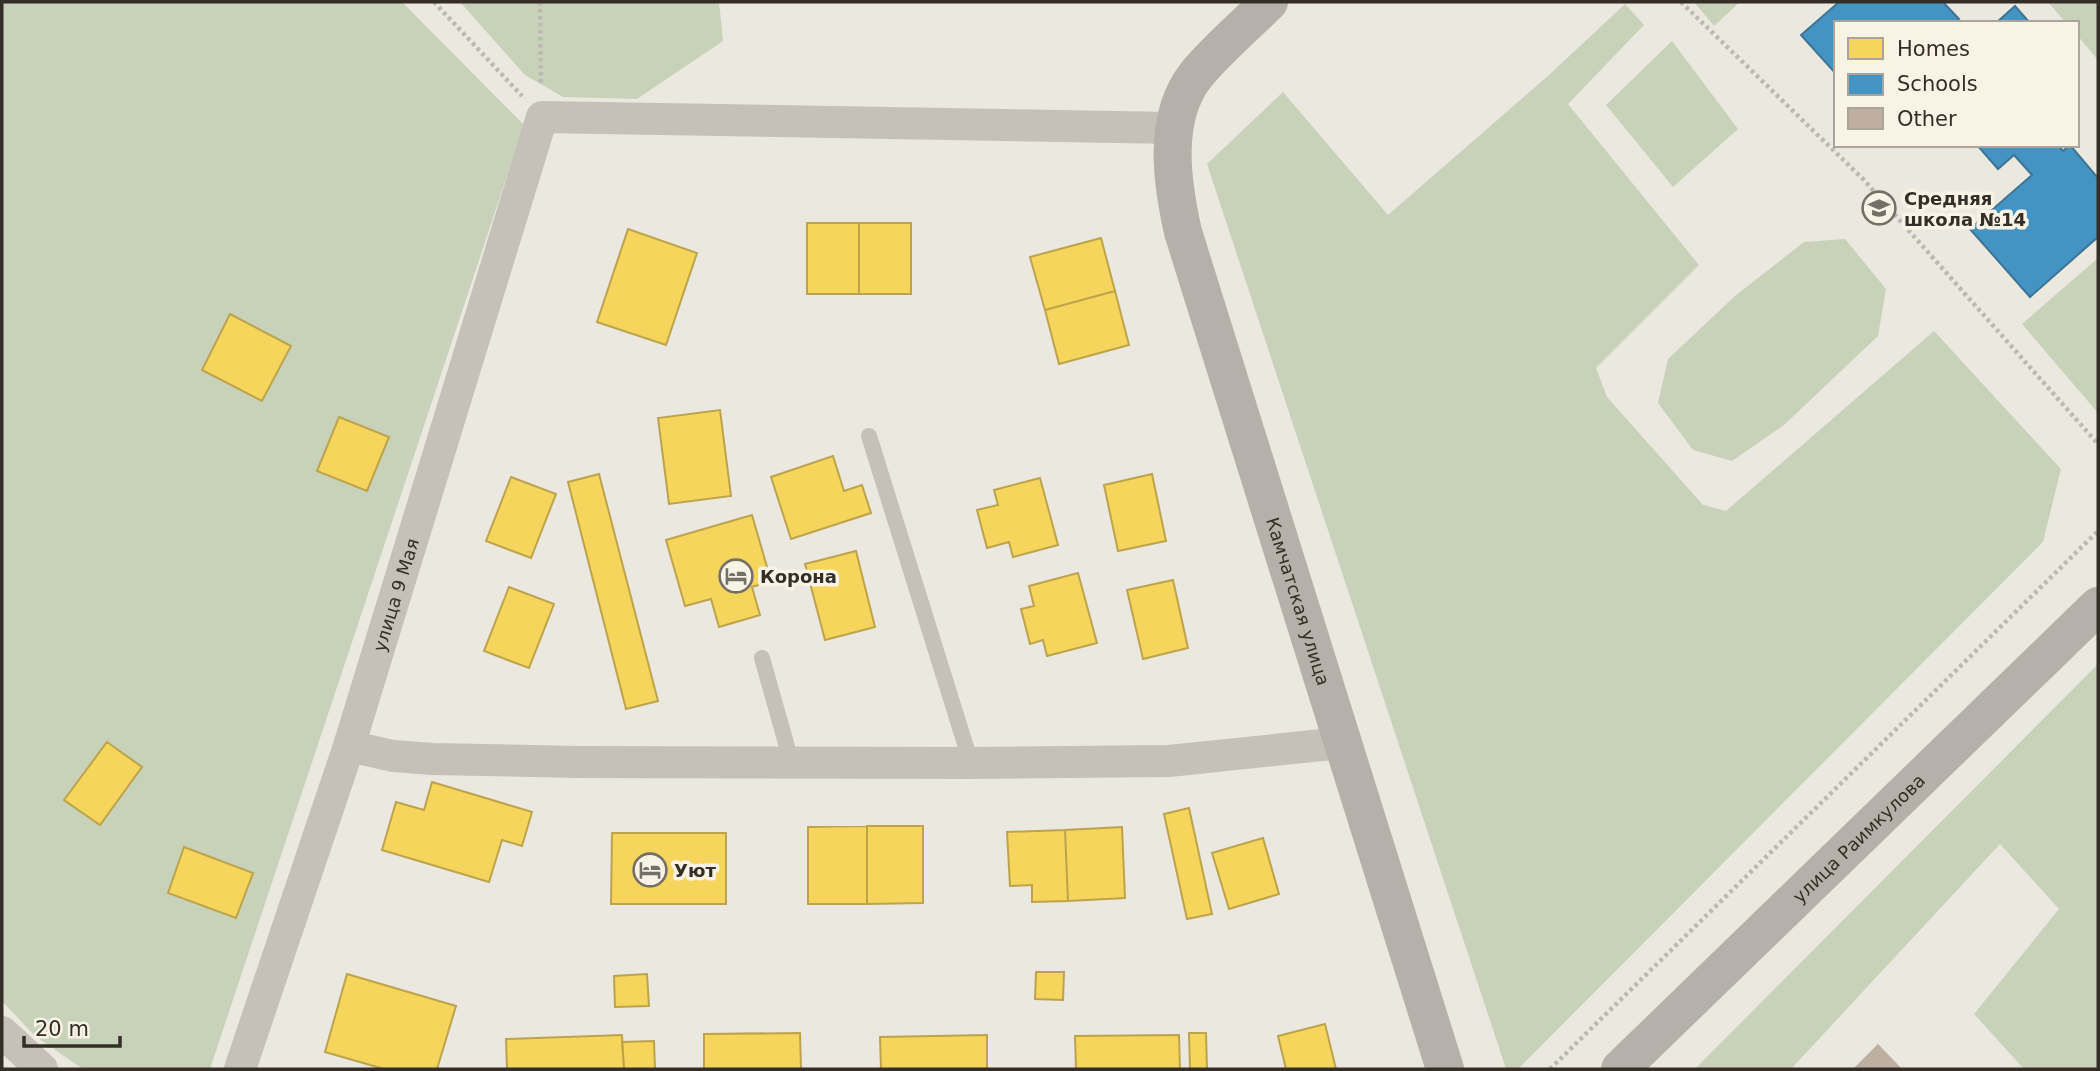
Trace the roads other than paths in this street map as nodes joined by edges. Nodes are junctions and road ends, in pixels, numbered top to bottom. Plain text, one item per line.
1 (1269, 2) edge
2 (1174, 128) junction
3 (869, 436) dead end
4 (2098, 606) edge
5 (762, 658) dead end
6 (1341, 743) junction
7 (349, 746) junction
8 (791, 761) junction
9 (971, 763) junction
10 (2, 1032) edge
11 (42, 1069) edge
12 (240, 1069) edge
13 (1445, 1069) edge
14 (1620, 1069) edge

1 - 2 street, Камчатская улица
2 - 6 street, Камчатская улица
2 - 7 street, улица 9 Мая
3 - 9 lane
4 - 14 street, улица Раимкулова
5 - 8 lane
6 - 9 street
6 - 13 street, Камчатская улица
7 - 8 street
7 - 12 street, улица 9 Мая
8 - 9 street
10 - 11 street

